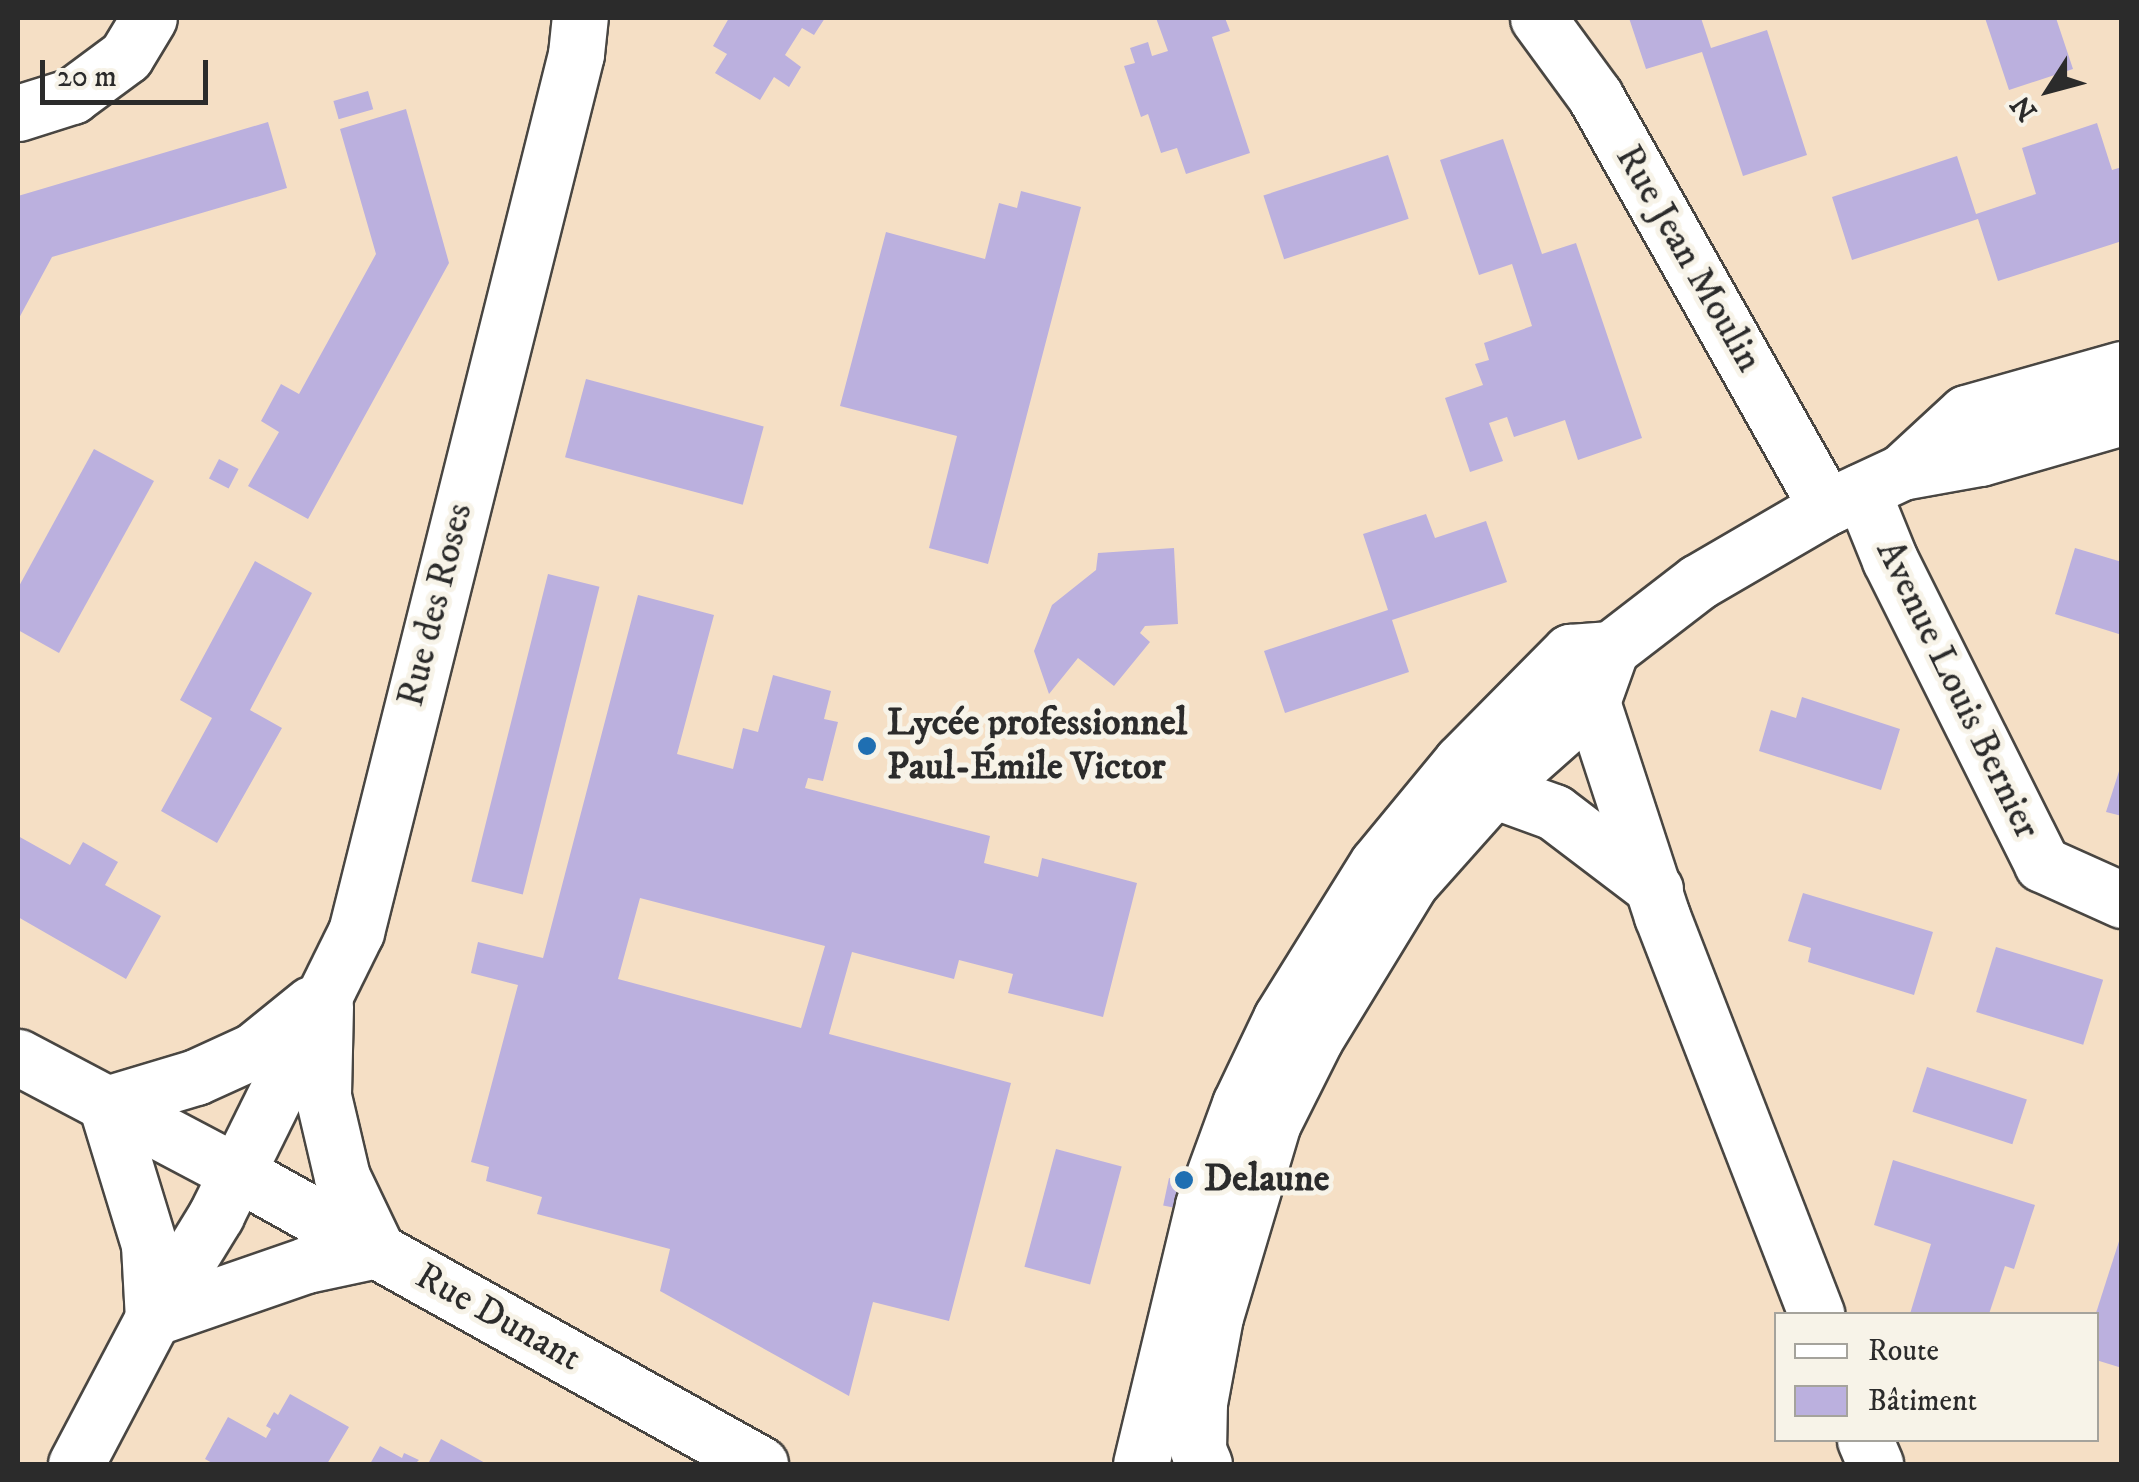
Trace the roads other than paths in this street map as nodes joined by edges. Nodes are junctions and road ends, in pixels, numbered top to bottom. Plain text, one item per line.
1 (148, 18) edge
2 (580, 18) edge
3 (1538, 18) edge
4 (18, 113) edge
5 (2122, 369) edge
6 (2122, 417) edge
7 (1864, 490) junction
8 (1611, 648) junction
9 (1592, 702) junction
10 (1494, 790) junction
11 (1654, 888) junction
12 (2122, 900) edge
13 (325, 992) junction
14 (18, 1057) edge
15 (106, 1104) junction
16 (236, 1172) junction
17 (378, 1250) junction
18 (1815, 1312) edge
19 (154, 1318) junction
20 (76, 1464) edge
21 (760, 1464) edge
22 (1141, 1464) edge
23 (1204, 1464) edge

1 - 4 street
2 - 13 street, Rue des Roses
3 - 7 street, Rue Jean Moulin
5 - 7 street
6 - 7 street
7 - 8 street
7 - 12 street, Avenue Louis Bernier
8 - 9 street
8 - 22 street
9 - 10 street
9 - 11 street
10 - 11 street
10 - 23 street
11 - 18 street
13 - 15 street
13 - 16 street, Rue des Roses
13 - 17 street
14 - 15 street, Rue Dunant
15 - 16 street, Rue Dunant
15 - 19 street
16 - 17 street, Rue Dunant
16 - 19 street, Rue des Roses
17 - 19 street
17 - 21 street, Rue Dunant
19 - 20 street, Rue des Roses

